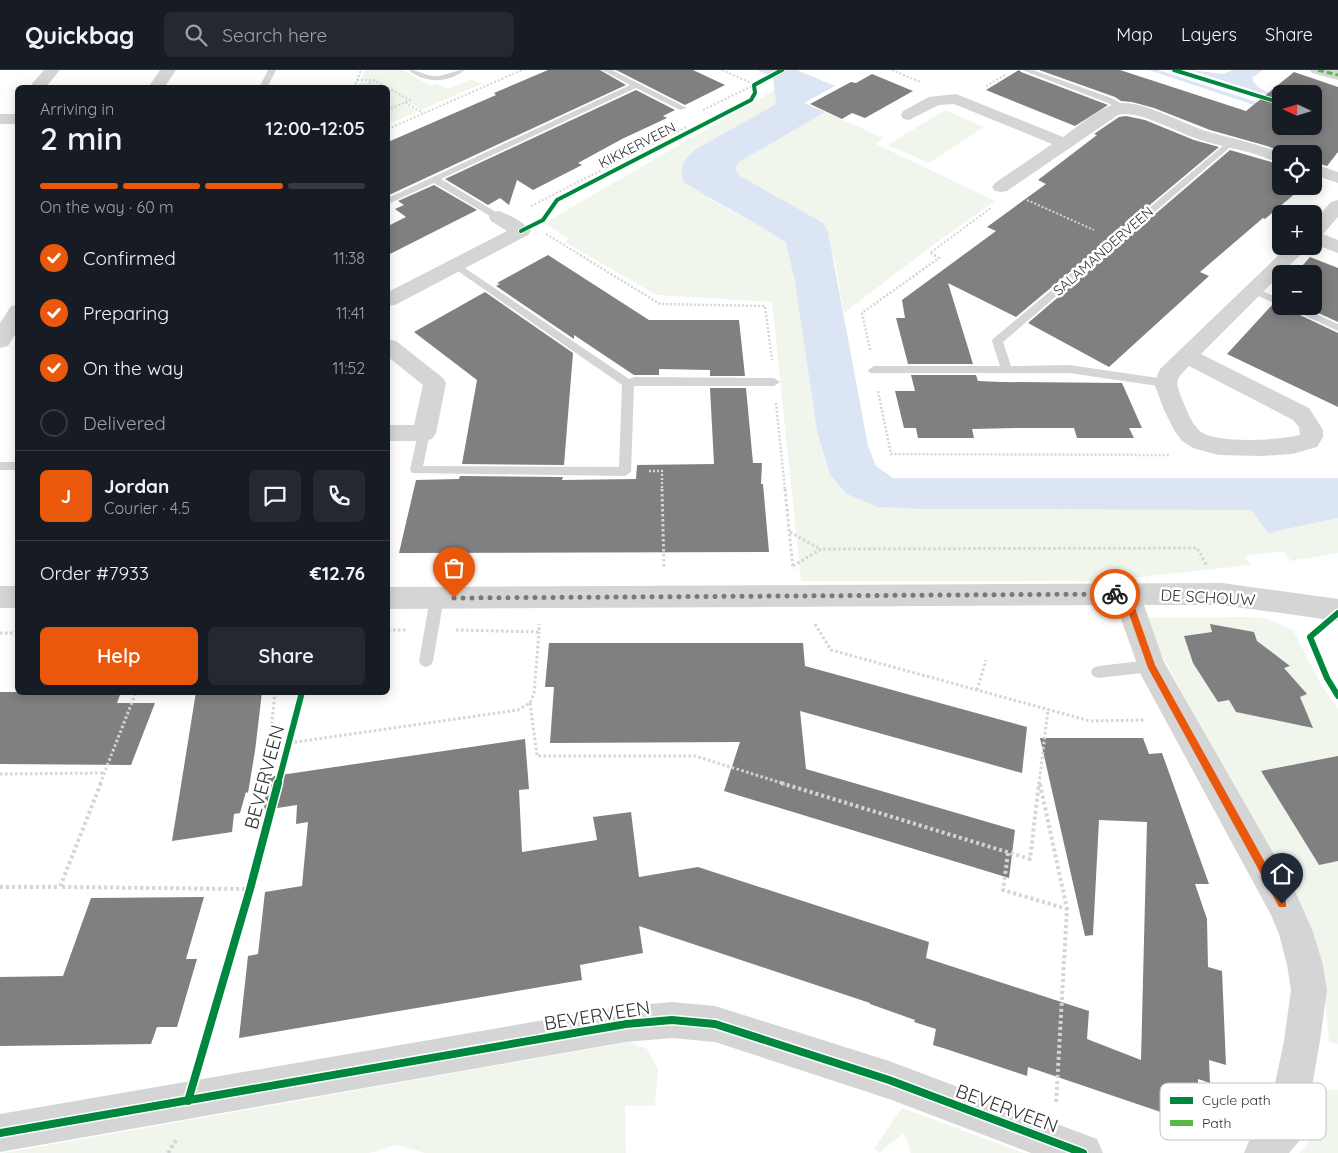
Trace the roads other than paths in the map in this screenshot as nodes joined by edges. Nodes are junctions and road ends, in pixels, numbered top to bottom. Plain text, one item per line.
1 (52, 70) edge
2 (168, 70) edge
3 (272, 70) edge
4 (413, 70) edge
5 (462, 70) edge
6 (606, 70) edge
7 (1026, 70) edge
8 (1318, 70) edge
9 (1338, 76) edge
10 (39, 85) dead end
11 (158, 85) edge
12 (264, 85) edge
13 (636, 85) junction
14 (683, 108) road end
15 (1123, 108) junction
16 (909, 115) dead end
17 (0, 119) edge
18 (15, 119) edge
19 (0, 130) edge
20 (15, 130) edge
21 (1231, 142) junction
22 (1064, 143) junction
23 (1272, 155) edge
24 (1322, 172) edge
25 (1338, 178) edge
26 (434, 179) junction
27 (1001, 187) road end
28 (390, 200) edge
29 (1338, 206) edge
30 (498, 217) joint
31 (1322, 223) edge
32 (1322, 240) edge
33 (1338, 247) edge
34 (1290, 255) edge
35 (456, 265) junction
36 (1253, 290) junction
37 (390, 299) edge
38 (1272, 299) edge
39 (1309, 315) edge
40 (1338, 328) edge
41 (390, 348) edge
42 (1186, 356) junction
43 (1007, 369) junction
44 (874, 370) dead end
45 (774, 382) dead end
46 (1165, 383) junction
47 (628, 384) junction
48 (390, 433) edge
49 (424, 433) junction
50 (0, 466) edge
51 (15, 466) edge
52 (1126, 594) junction
53 (0, 597) edge
54 (15, 597) edge
55 (390, 598) edge
56 (437, 598) junction
57 (1338, 610) edge
58 (426, 661) dead end
59 (1151, 666) junction
60 (1098, 672) dead end
61 (1294, 1083) edge
62 (0, 1133) edge
63 (1275, 1140) edge
64 (1068, 1148) edge
65 (1264, 1153) edge

1 - 10 street
2 - 11 street
3 - 12 lane
4 - 5 lane
6 - 13 lane, KIKKERVEEN
7 - 15 lane
8 - 9 street
13 - 14 lane, KIKKERVEEN
13 - 26 lane
15 - 21 street
15 - 22 street
16 - 22 street
17 - 18 street
19 - 20 street
21 - 23 street
21 - 43 lane, SALAMANDERVEEN
22 - 27 street
24 - 25 street
26 - 28 lane
26 - 30 lane
29 - 31 street
30 - 35 street
32 - 33 street
34 - 36 street
35 - 37 street
35 - 47 lane
36 - 38 lane
36 - 42 street
39 - 40 lane
41 - 49 street
42 - 46 street
42 - 46 street
43 - 44 lane
43 - 46 lane
45 - 47 lane
47 - 49 lane
48 - 49 street
50 - 51 lane
52 - 56 street, DE SCHOUW
52 - 57 street, DE SCHOUW
52 - 59 street
53 - 54 street
55 - 56 street, DE SCHOUW
56 - 58 lane
59 - 60 lane
59 - 61 street
62 - 64 street, BEVERVEEN
63 - 65 street

